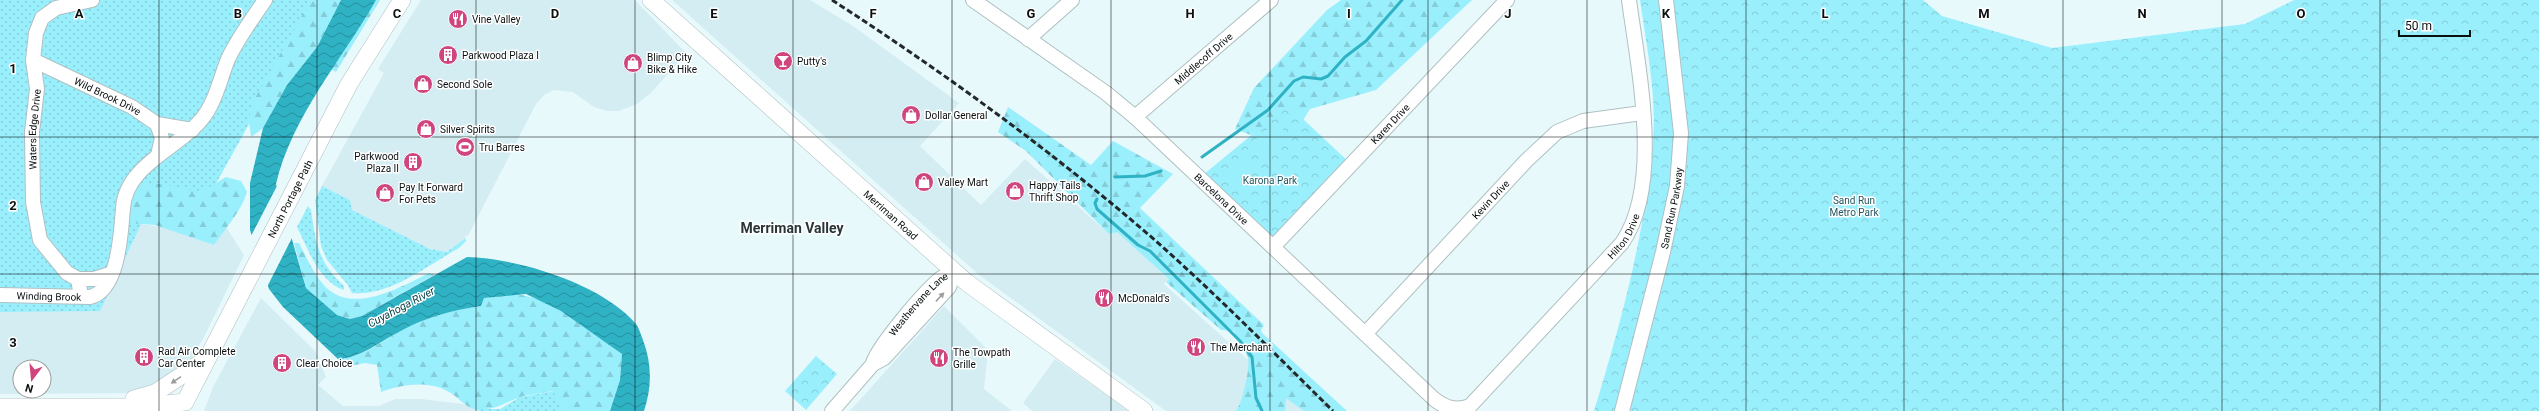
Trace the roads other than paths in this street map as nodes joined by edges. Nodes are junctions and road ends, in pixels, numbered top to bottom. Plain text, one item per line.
1 (92, 0) edge
2 (265, 0) edge
3 (402, 0) edge
4 (651, 0) edge
5 (973, 0) edge
6 (1072, 0) edge
7 (1271, 0) edge
8 (1507, 0) edge
9 (1629, 0) edge
10 (1666, 0) edge
11 (1028, 39) junction
12 (33, 60) junction
13 (57, 72) junction
14 (37, 89) junction
15 (1642, 113) junction
16 (1135, 118) junction
17 (157, 124) junction
18 (192, 130) junction
19 (158, 155) junction
20 (1273, 247) junction
21 (954, 272) junction
22 (110, 274) junction
23 (78, 279) junction
24 (0, 295) edge
25 (81, 296) junction
26 (1365, 334) junction
27 (208, 358) junction
28 (183, 406) edge
29 (0, 407) edge
30 (107, 407) junction
31 (1459, 410) edge
32 (832, 411) edge
33 (1144, 411) edge
34 (1622, 411) edge

1 - 12 street, Waters Edge Drive
2 - 18 street
3 - 27 main road, North Portage Path
4 - 21 main road, Merriman Road
5 - 11 street, Barcelona Drive
6 - 11 street
7 - 16 street, Middlecoff Drive
8 - 20 street, Karen Drive
9 - 15 street, Hilton Drive
10 - 34 street, Sand Run Parkway
11 - 16 street, Barcelona Drive
12 - 13 street, Wild Brook Drive
12 - 14 street, Waters Edge Drive
13 - 14 street
13 - 17 street, Wild Brook Drive
14 - 23 street, Waters Edge Drive
15 - 26 street, Kevin Drive
15 - 31 street, Hilton Drive
16 - 20 street, Barcelona Drive
17 - 18 street, Wild Brook Drive
17 - 19 street
18 - 19 street
19 - 22 street
20 - 26 street, Barcelona Drive
21 - 32 street, Weathervane Lane
21 - 33 main road, Merriman Road
22 - 23 street
22 - 25 street, Winding Brook
23 - 25 street
24 - 25 street, Winding Brook
26 - 31 street, Barcelona Drive
27 - 28 main road, North Portage Path
27 -> 30 main road
28 - 30 main road
29 - 30 main road

